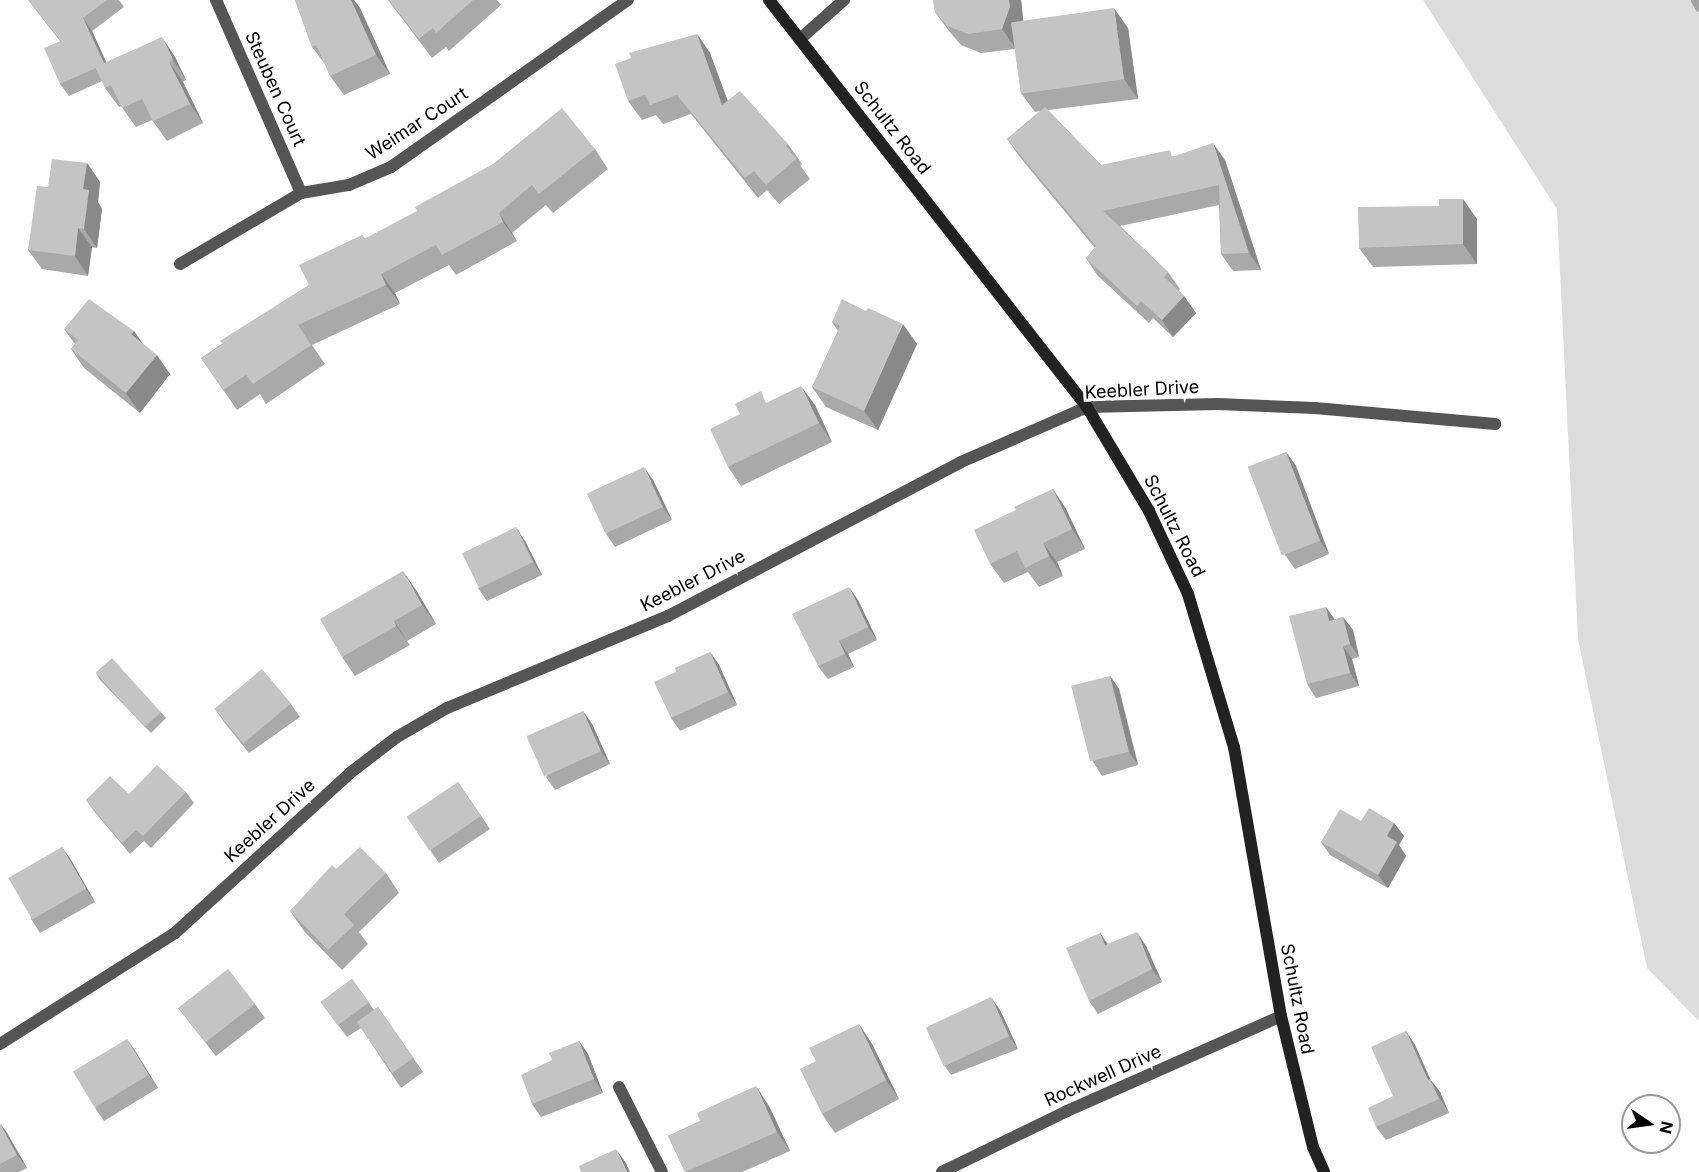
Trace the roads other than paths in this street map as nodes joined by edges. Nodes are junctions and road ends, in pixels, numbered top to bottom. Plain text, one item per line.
1 (216, 0) edge
2 (628, 0) edge
3 (770, 0) edge
4 (844, 0) edge
5 (800, 39) junction
6 (301, 193) junction
7 (180, 264) dead end
8 (1087, 407) junction
9 (1495, 424) dead end
10 (1281, 1016) junction
11 (0, 1044) edge
12 (619, 1088) dead end
13 (663, 1172) edge
14 (942, 1172) edge
15 (1324, 1172) edge

1 - 6 street, Steuben Court
2 - 6 street, Weimar Court
3 - 5 street, Schultz Road
4 - 5 street
5 - 8 street, Schultz Road
6 - 7 street, Weimar Court
8 - 9 street, Keebler Drive
8 - 10 street, Schultz Road
8 - 11 street, Keebler Drive
10 - 14 street, Rockwell Drive
10 - 15 street, Schultz Road
12 - 13 street

